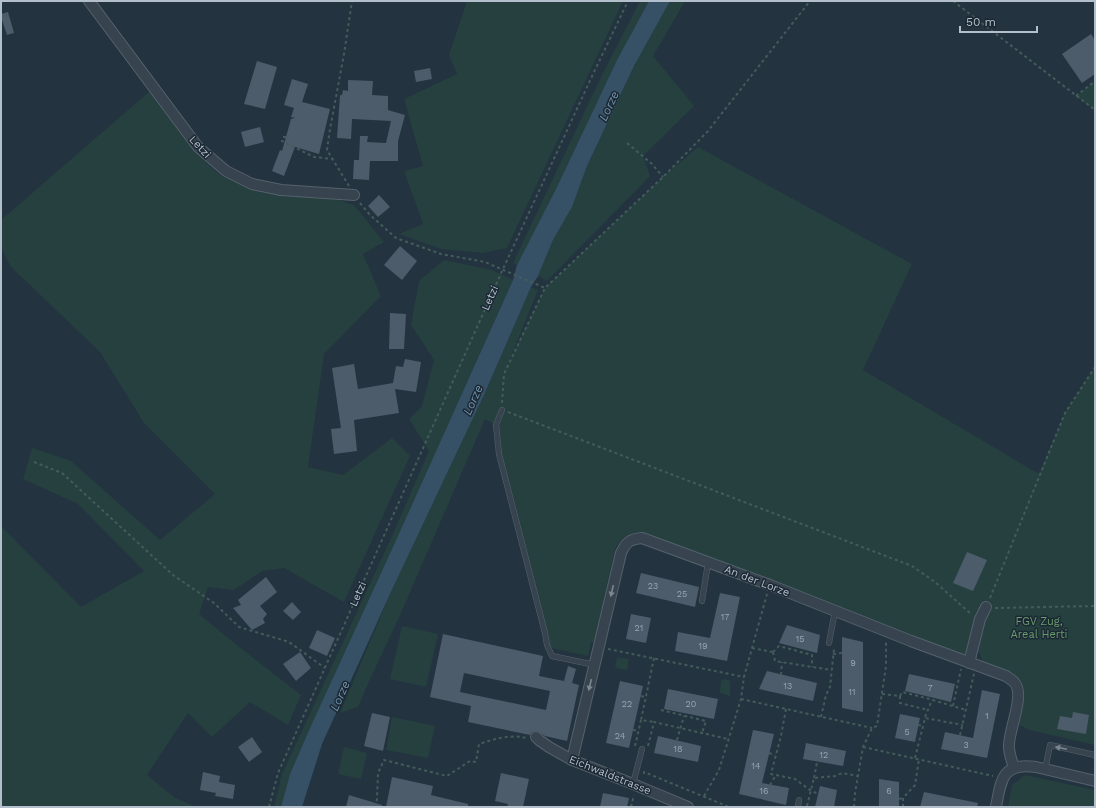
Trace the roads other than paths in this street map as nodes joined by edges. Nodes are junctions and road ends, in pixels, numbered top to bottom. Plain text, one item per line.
1 (89, 1) edge
2 (354, 195) road end
3 (502, 410) road end
4 (708, 563) junction
5 (702, 600) dead end
6 (986, 607) road end
7 (834, 611) junction
8 (828, 643) dead end
9 (969, 663) junction
10 (595, 664) junction
11 (537, 738) road end
12 (644, 751) road end
13 (1095, 755) edge
14 (572, 760) junction
15 (1014, 768) junction
16 (1045, 770) junction
17 (1095, 780) edge
18 (636, 787) junction
19 (799, 800) dead end
20 (688, 807) edge
21 (798, 807) edge
22 (996, 807) edge

1 - 2 street, Letzi
3 - 10 lane
4 - 5 lane
4 - 7 street, An der Lorze
4 -> 10 street, An der Lorze
6 - 9 street
7 - 8 lane
7 - 9 street, An der Lorze
9 - 15 street, An der Lorze
10 -> 14 street, An der Lorze
11 - 14 street, Eichwaldstrasse
12 - 18 lane
13 -> 16 lane
14 - 18 street, Eichwaldstrasse
15 - 16 street
15 - 22 street
16 - 17 street
18 - 20 street, Eichwaldstrasse
19 - 21 lane

